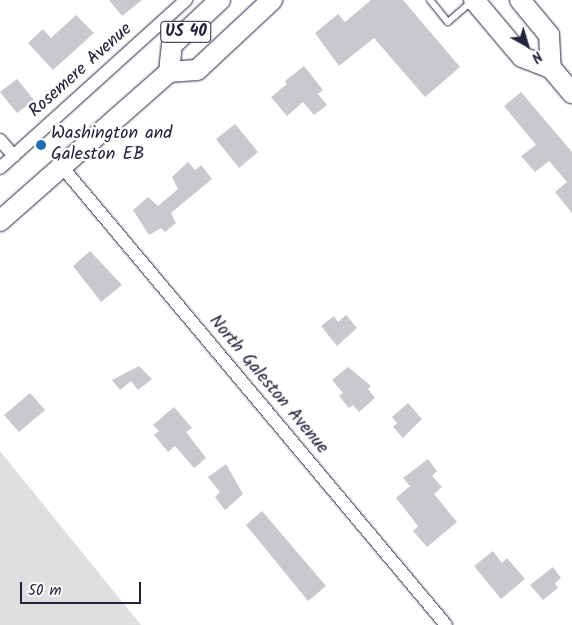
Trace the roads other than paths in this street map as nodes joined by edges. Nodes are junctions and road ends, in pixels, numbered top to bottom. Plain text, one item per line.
1 (220, 0) edge
2 (272, 0) edge
3 (430, 0) edge
4 (474, 0) edge
5 (520, 0) edge
6 (184, 1) edge
7 (551, 68) junction
8 (169, 72) junction
9 (572, 93) edge
10 (0, 140) edge
11 (14, 156) junction
12 (0, 168) edge
13 (63, 168) junction
14 (0, 221) edge
15 (446, 625) edge

1 - 8 main road, US 40
2 - 8 main road, US 40
3 - 4 lane
4 - 7 main road
5 - 7 main road
6 - 11 street, Rosemere Avenue
7 - 9 main road
8 - 13 main road
10 - 11 street
11 - 12 street, Rosemere Avenue
13 - 14 main road
13 - 15 street, North Galeston Avenue

